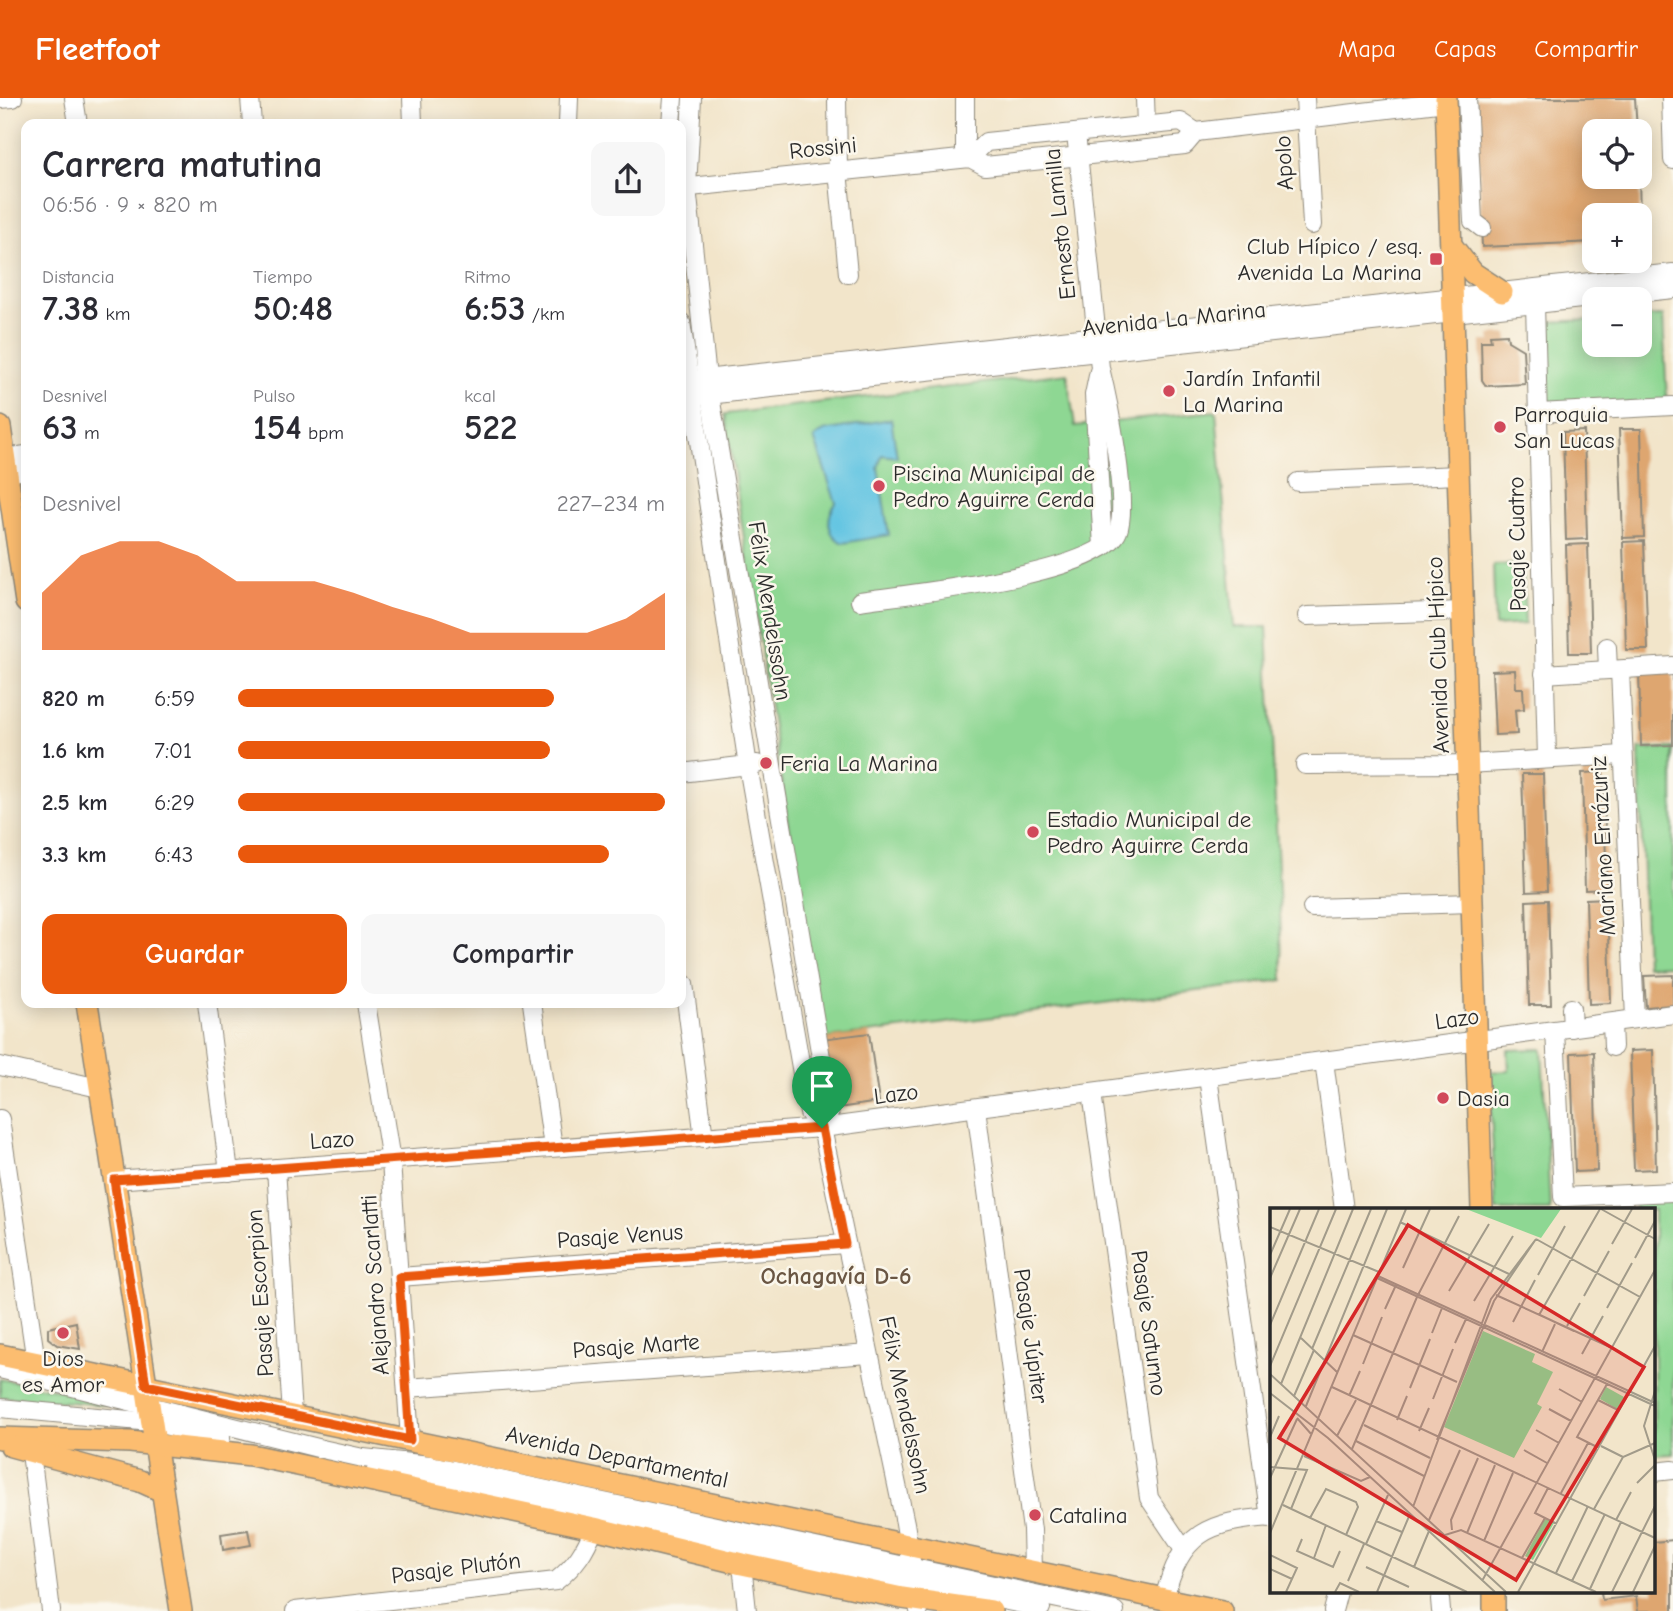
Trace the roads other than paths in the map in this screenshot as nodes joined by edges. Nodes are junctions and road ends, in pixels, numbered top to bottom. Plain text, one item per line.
1 (13, 98) edge
2 (74, 98) edge
3 (250, 98) edge
4 (412, 98) edge
5 (569, 98) edge
6 (673, 98) edge
7 (692, 98) edge
8 (837, 98) edge
9 (965, 98) edge
10 (1145, 98) edge
11 (1305, 98) edge
12 (1671, 98) edge
13 (0, 99) edge
14 (1453, 99) edge
15 (1306, 118) junction
16 (77, 119) edge
17 (252, 119) edge
18 (413, 119) edge
19 (568, 119) edge
20 (671, 119) edge
21 (1146, 126) junction
22 (1196, 132) junction
23 (1076, 133) junction
24 (1077, 157) junction
25 (967, 158) junction
26 (1673, 160) edge
27 (686, 166) edge
28 (838, 171) junction
29 (686, 188) edge
30 (686, 205) edge
31 (1311, 225) dead end
32 (1482, 228) dead end
33 (1451, 246) junction
34 (1673, 273) edge
35 (848, 275) dead end
36 (1673, 289) edge
37 (1502, 292) junction
38 (1535, 304) junction
39 (1453, 305) junction
40 (1098, 351) junction
41 (708, 387) junction
42 (686, 389) edge
43 (686, 395) edge
44 (1673, 406) edge
45 (1600, 410) junction
46 (1538, 413) junction
47 (1601, 428) dead end
48 (0, 431) edge
49 (13, 467) edge
50 (1458, 475) junction
51 (1298, 482) dead end
52 (21, 550) edge
53 (860, 601) dead end
54 (1463, 611) junction
55 (1307, 616) dead end
56 (1607, 647) dead end
57 (1673, 666) edge
58 (1614, 670) junction
59 (1544, 674) junction
60 (1623, 755) junction
61 (1547, 758) junction
62 (769, 762) junction
63 (1467, 764) junction
64 (1305, 765) dead end
65 (748, 766) junction
66 (686, 773) edge
67 (1472, 903) junction
68 (1312, 908) dead end
69 (686, 999) edge
70 (88, 1008) edge
71 (208, 1008) edge
72 (367, 1008) edge
73 (533, 1008) edge
74 (1571, 1008) dead end
75 (1673, 1014) edge
76 (1636, 1019) junction
77 (1612, 1023) junction
78 (1563, 1029) junction
79 (1476, 1041) junction
80 (1613, 1047) dead end
81 (1324, 1061) junction
82 (0, 1066) edge
83 (1208, 1077) junction
84 (99, 1088) junction
85 (1092, 1093) junction
86 (976, 1108) junction
87 (0, 1119) edge
88 (822, 1128) junction
89 (704, 1138) junction
90 (553, 1147) junction
91 (391, 1161) junction
92 (276, 1168) junction
93 (229, 1172) junction
94 (114, 1180) junction
95 (1673, 1192) edge
96 (1629, 1203) edge
97 (1344, 1208) edge
98 (1482, 1208) edge
99 (845, 1244) junction
100 (399, 1277) junction
101 (869, 1354) junction
102 (0, 1355) edge
103 (36, 1362) junction
104 (0, 1369) edge
105 (407, 1388) junction
106 (149, 1404) junction
107 (0, 1408) edge
108 (292, 1415) junction
109 (0, 1439) edge
110 (410, 1440) junction
111 (155, 1444) junction
112 (31, 1453) junction
113 (162, 1491) junction
114 (1270, 1511) edge
115 (1270, 1518) edge
116 (594, 1528) junction
117 (909, 1545) junction
118 (1184, 1549) junction
119 (742, 1564) junction
120 (1033, 1571) junction
121 (916, 1591) edge
122 (1337, 1594) edge
123 (1164, 1599) junction
124 (51, 1611) edge
125 (181, 1611) edge
126 (295, 1611) edge
127 (747, 1611) edge
128 (990, 1611) edge
129 (1057, 1611) edge
130 (1115, 1611) edge
131 (1222, 1611) edge
132 (1333, 1611) edge

1 - 13 street
2 - 16 street
3 - 17 street
4 - 18 street
5 - 19 street
6 - 20 street
7 - 27 street, Félix Mendelssohn
8 - 28 street
9 - 25 street
10 - 21 street
11 - 15 street, Apolo
12 - 26 street
14 - 15 street, Rossini
14 - 32 street
14 - 33 main road, Avenida Club Hípico
15 - 22 street, Rossini
15 - 31 street, Apolo
21 - 22 street, Rossini
21 - 23 street, Rossini
22 - 24 street, Rossini
23 - 24 street, Ernesto Lamilla
23 - 25 street, Rossini
24 - 25 street, Rossini
24 - 40 street, Ernesto Lamilla
25 - 28 street, Rossini
28 - 29 street, Rossini
28 - 35 street
30 - 41 street, Félix Mendelssohn
33 - 37 main road
33 - 39 main road, Avenida Club Hípico
34 - 37 street, Avenida La Marina
36 - 38 street, Avenida La Marina
37 - 39 street, Avenida La Marina
38 - 39 street, Avenida La Marina
38 - 46 street, Pasaje Cuatro
39 - 40 street, Avenida La Marina
39 - 50 main road, Avenida Club Hípico
40 - 41 street, Avenida La Marina
40 - 53 street, Ernesto Lamilla
41 - 42 street, Avenida La Marina
41 - 62 street, Félix Mendelssohn
43 - 65 street, Félix Mendelssohn
44 - 45 street
45 - 46 street
45 - 47 street
46 - 59 street, Pasaje Cuatro
48 - 49 main road
49 - 52 main road
50 - 51 street
50 - 54 main road, Avenida Club Hípico
54 - 55 street
54 - 63 main road, Avenida Club Hípico
56 - 58 street, Mariano Errázuriz
57 - 58 street
58 - 59 street
58 - 60 street, Mariano Errázuriz
59 - 61 street, Pasaje Cuatro
60 - 61 street
60 - 76 street, Mariano Errázuriz
61 - 63 street
62 - 65 street
62 - 88 street, Félix Mendelssohn
63 - 64 street
63 - 67 main road, Avenida Club Hípico
65 - 66 street
65 - 88 street, Félix Mendelssohn
67 - 68 street
67 - 79 main road, Avenida Club Hípico
69 - 89 street
70 - 84 main road
71 - 93 street
72 - 91 street, Alejandro Scarlatti
73 - 90 street
74 - 78 street
75 - 76 street, Lazo
76 - 77 street, Lazo
77 - 78 street, Lazo
77 - 80 street
78 - 79 street, Lazo
78 - 96 street
79 - 81 street, Lazo
79 - 98 main road, Avenida Club Hípico
81 - 83 street, Lazo
81 - 97 street
82 - 84 street
83 - 85 street, Lazo
83 - 114 street
84 - 94 main road
85 - 86 street, Lazo
85 - 118 street, Pasaje Saturno
86 - 88 street, Lazo
86 - 120 street, Pasaje Júpiter
87 - 103 street
88 - 89 street, Lazo
88 - 99 street, Félix Mendelssohn
89 - 90 street, Lazo
90 - 91 street, Lazo
91 - 92 street, Lazo
91 - 100 street, Alejandro Scarlatti
92 - 93 street, Lazo
92 - 108 street, Pasaje Escorpion
93 - 94 street, Lazo
94 - 106 main road
95 - 96 street
99 - 100 street, Pasaje Venus
99 - 101 street, Félix Mendelssohn
100 - 105 street, Alejandro Scarlatti
101 - 105 street, Pasaje Marte
101 - 117 street, Félix Mendelssohn
102 - 103 main road, Avenida Departamental
103 - 106 main road, Avenida Departamental
104 - 106 street
105 - 110 street, Alejandro Scarlatti
106 - 107 street
106 - 108 main road, Avenida Departamental
106 - 111 main road
106 - 121 street
108 - 110 main road, Avenida Departamental
109 - 111 main road
109 - 112 main road
110 - 117 main road, Avenida Departamental
111 - 113 main road
111 - 116 main road
112 - 113 main road
112 - 124 street
113 - 125 main road
115 - 118 street
116 - 119 main road
116 - 126 street, Pasaje Plutón
117 - 120 main road, Avenida Departamental
117 - 121 street, Félix Mendelssohn
118 - 123 street
119 - 121 main road
119 - 127 street
120 - 123 main road, Avenida Departamental
121 - 128 main road
121 - 129 street
121 - 130 street
122 - 132 street
123 - 131 main road, Avenida Departamental

